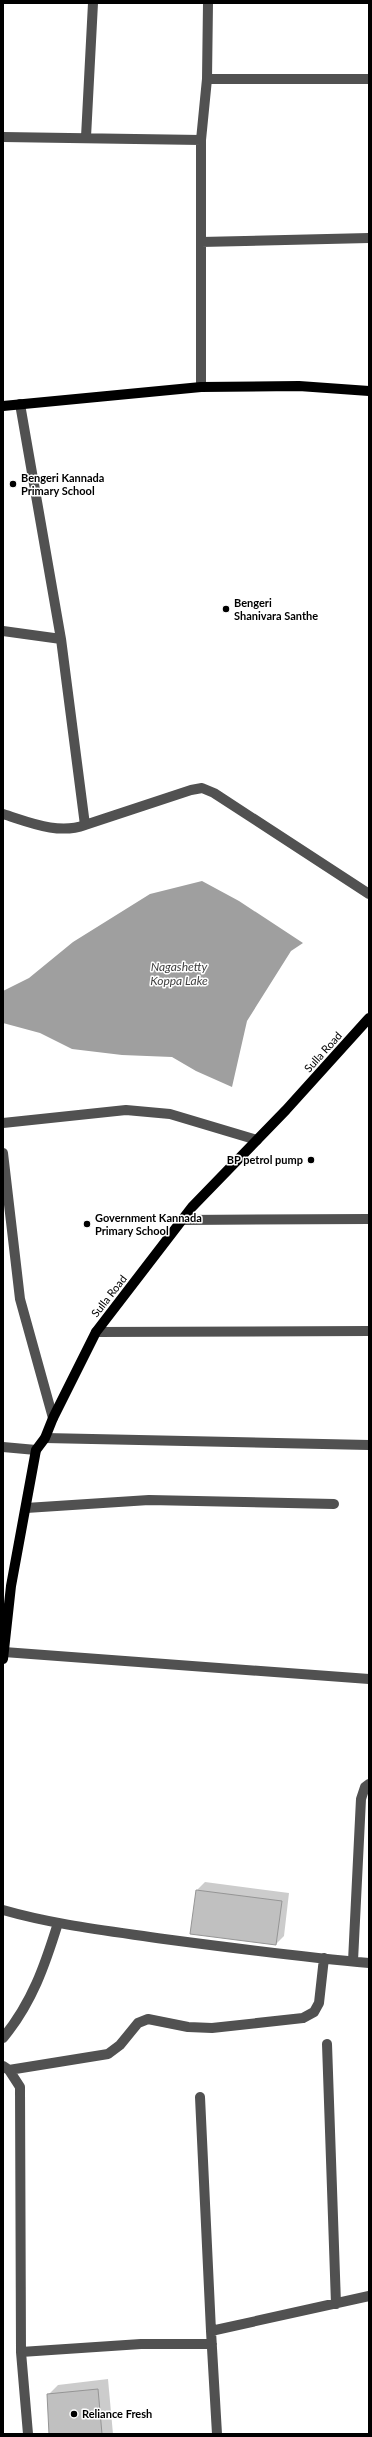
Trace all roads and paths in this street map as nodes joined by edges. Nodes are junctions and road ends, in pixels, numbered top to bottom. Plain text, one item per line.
1 (93, 3) edge
2 (208, 3) edge
3 (369, 78) edge
4 (207, 79) junction
5 (3, 137) edge
6 (86, 137) junction
7 (201, 140) junction
8 (369, 238) edge
9 (200, 242) junction
10 (201, 387) junction
11 (369, 391) edge
12 (20, 404) junction
13 (3, 406) edge
14 (3, 631) edge
15 (62, 639) junction
16 (3, 814) edge
17 (85, 825) junction
18 (369, 894) edge
19 (367, 1022) edge
20 (3, 1123) edge
21 (257, 1140) junction
22 (3, 1153) edge
23 (4, 1165) edge
24 (369, 1219) edge
25 (182, 1220) junction
26 (96, 1332) junction
27 (369, 1332) edge
28 (53, 1418) junction
29 (45, 1438) junction
30 (369, 1445) edge
31 (3, 1447) edge
32 (36, 1450) junction
33 (334, 1504) dead end
34 (26, 1508) junction
35 (3, 1655) edge
36 (369, 1679) edge
37 (369, 1784) edge
38 (3, 1910) edge
39 (58, 1923) junction
40 (324, 1958) junction
41 (353, 1961) junction
42 (369, 1963) edge
43 (3, 2038) edge
44 (327, 2044) dead end
45 (6, 2068) edge
46 (200, 2097) dead end
47 (369, 2296) edge
48 (336, 2304) junction
49 (211, 2331) junction
50 (212, 2344) junction
51 (21, 2352) junction
52 (28, 2434) edge
53 (217, 2434) edge

1 - 6 street
2 - 4 street
3 - 4 street
4 - 7 street
5 - 6 street
6 - 7 street
7 - 9 street
8 - 9 street
9 - 10 street
10 - 11 main road
10 - 12 main road
12 - 13 main road
12 - 15 street
14 - 15 street
15 - 17 street
16 - 17 street
17 - 18 street
19 - 21 main road, Sulla Road
20 - 21 street
21 - 25 main road, Sulla Road
22 - 23 street
23 - 28 street
24 - 25 street
25 - 26 main road, Sulla Road
26 - 27 street
26 - 28 main road, Sulla Road
28 - 29 main road, Sulla Road
29 - 30 street
29 - 32 main road, Sulla Road
31 - 32 street
32 - 34 main road, Sulla Road
33 - 34 street
34 - 35 main road, Sulla Road
35 - 36 street
37 - 41 street
38 - 39 street
39 - 40 street
39 - 43 street
40 - 41 street
40 - 45 street
41 - 42 street
44 - 48 street
45 - 51 street
46 - 49 street
47 - 48 street
48 - 49 street
49 - 50 street
50 - 51 street
50 - 53 street
51 - 52 street

